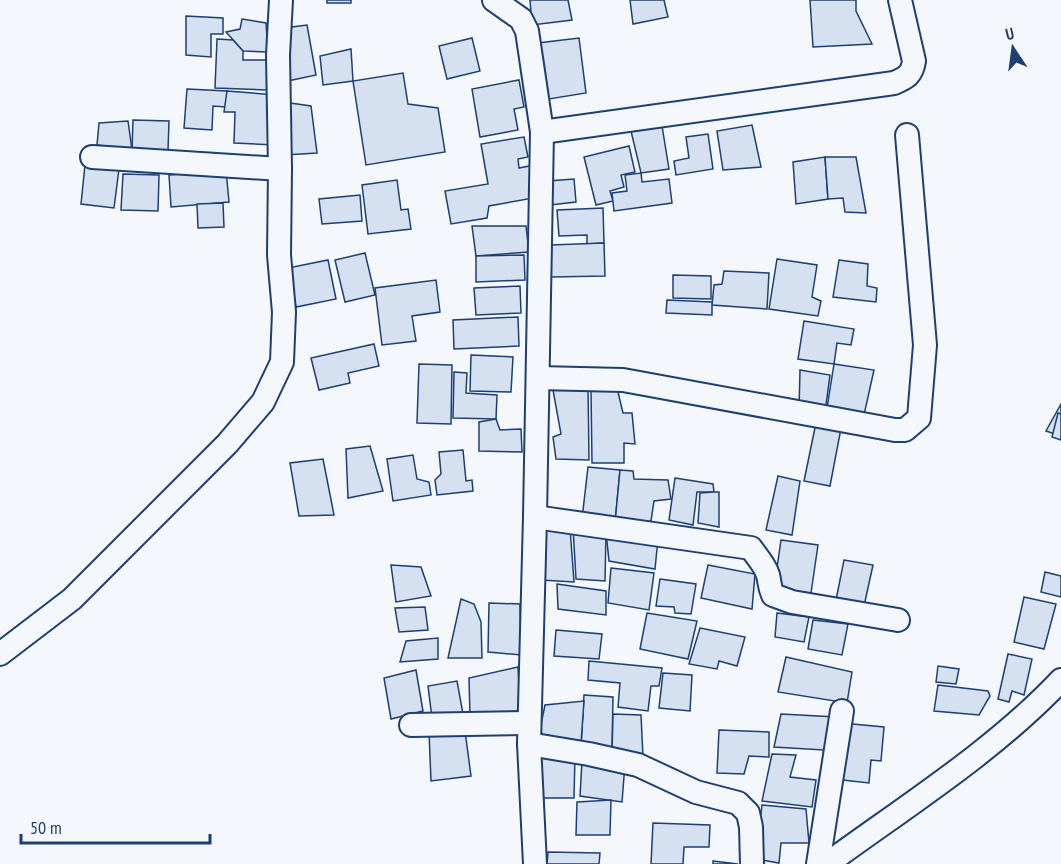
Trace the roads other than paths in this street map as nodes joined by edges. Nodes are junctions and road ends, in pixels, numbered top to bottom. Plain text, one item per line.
1 (280, 0) edge
2 (494, 0) edge
3 (900, 0) edge
4 (542, 132) junction
5 (907, 135) dead end
6 (92, 158) dead end
7 (280, 169) junction
8 (537, 378) junction
9 (535, 517) junction
10 (898, 620) dead end
11 (0, 654) edge
12 (1061, 680) edge
13 (842, 711) dead end
14 (411, 725) dead end
15 (529, 734) junction
16 (535, 864) edge
17 (752, 864) edge
18 (818, 864) edge
19 (827, 864) edge

1 - 7 street
2 - 4 street
3 - 4 street
4 - 8 street
5 - 8 street
6 - 7 street
7 - 11 street
8 - 9 street
9 - 10 street
9 - 15 street
12 - 19 street
13 - 18 street
14 - 15 street
15 - 16 street
15 - 17 street

